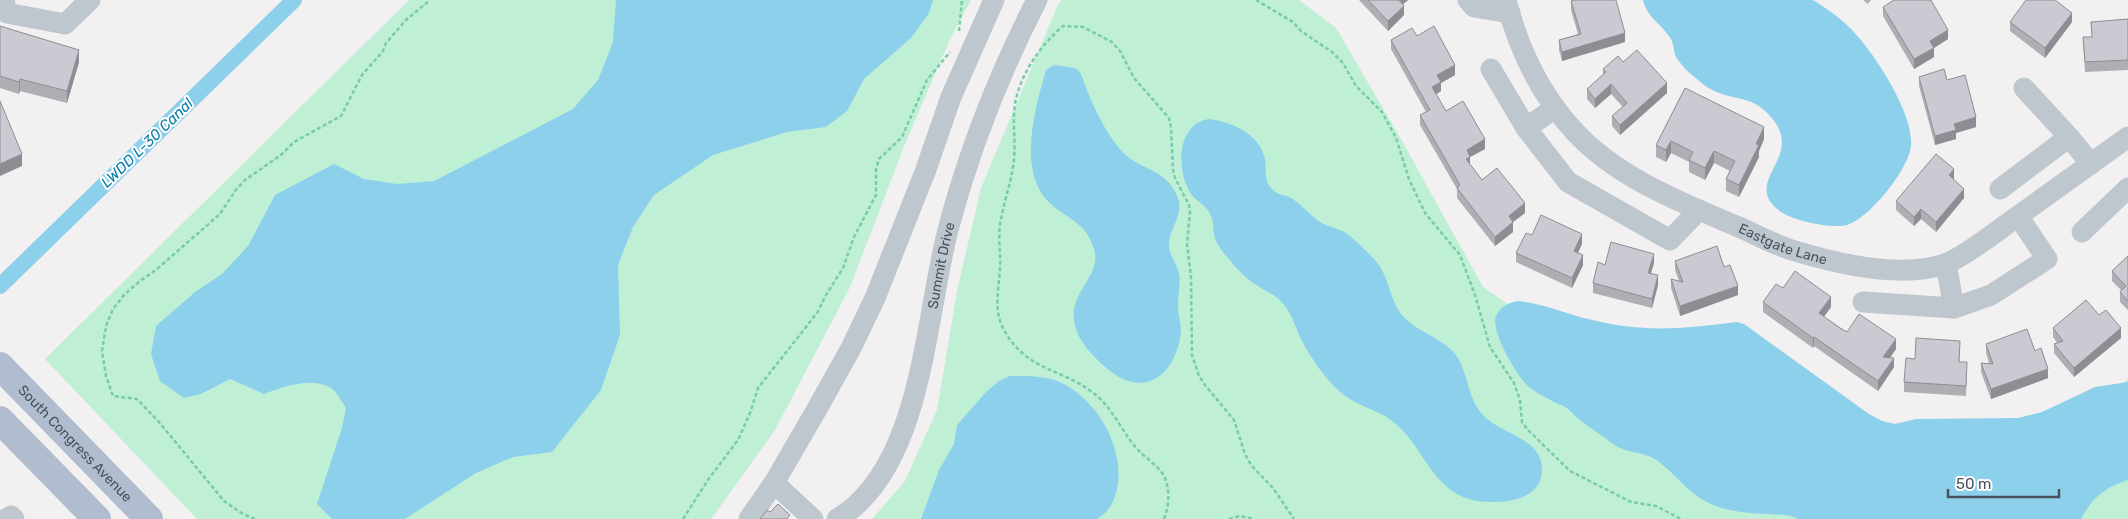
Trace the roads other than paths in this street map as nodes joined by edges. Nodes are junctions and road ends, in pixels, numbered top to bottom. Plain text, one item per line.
1 (4, 0) edge
2 (90, 0) edge
3 (994, 0) edge
4 (1037, 0) edge
5 (1468, 0) edge
6 (1508, 7) edge
7 (1491, 69) dead end
8 (2024, 88) dead end
9 (1555, 108) junction
10 (1526, 128) junction
11 (2069, 136) junction
12 (2125, 146) edge
13 (2090, 164) junction
14 (2128, 188) edge
15 (2000, 189) dead end
16 (1699, 210) junction
17 (2018, 216) junction
18 (2082, 232) dead end
19 (1946, 264) junction
20 (1863, 302) dead end
21 (1954, 308) junction
22 (0, 366) edge
23 (0, 420) edge
24 (774, 483) junction
25 (6, 519) edge
26 (14, 519) edge
27 (97, 519) edge
28 (149, 519) edge
29 (749, 519) edge
30 (763, 519) edge
31 (812, 519) edge
32 (837, 519) edge

1 - 2 street
3 - 24 street
4 - 32 street, Summit Drive
5 - 6 street
6 - 9 street, Eastgate Lane
7 - 10 street
8 - 11 street
9 - 10 street
9 - 16 street, Eastgate Lane
10 - 16 street
11 - 13 street
11 - 15 street
12 - 13 street, Eastgate Lane
13 - 17 street, Eastgate Lane
14 - 18 street
16 - 19 street, Eastgate Lane
17 - 19 street, Eastgate Lane
17 - 21 street
19 - 21 street
20 - 21 street
22 - 28 main road, South Congress Avenue
23 - 27 main road
24 - 29 street
24 - 30 street
24 - 31 street
25 - 26 street

